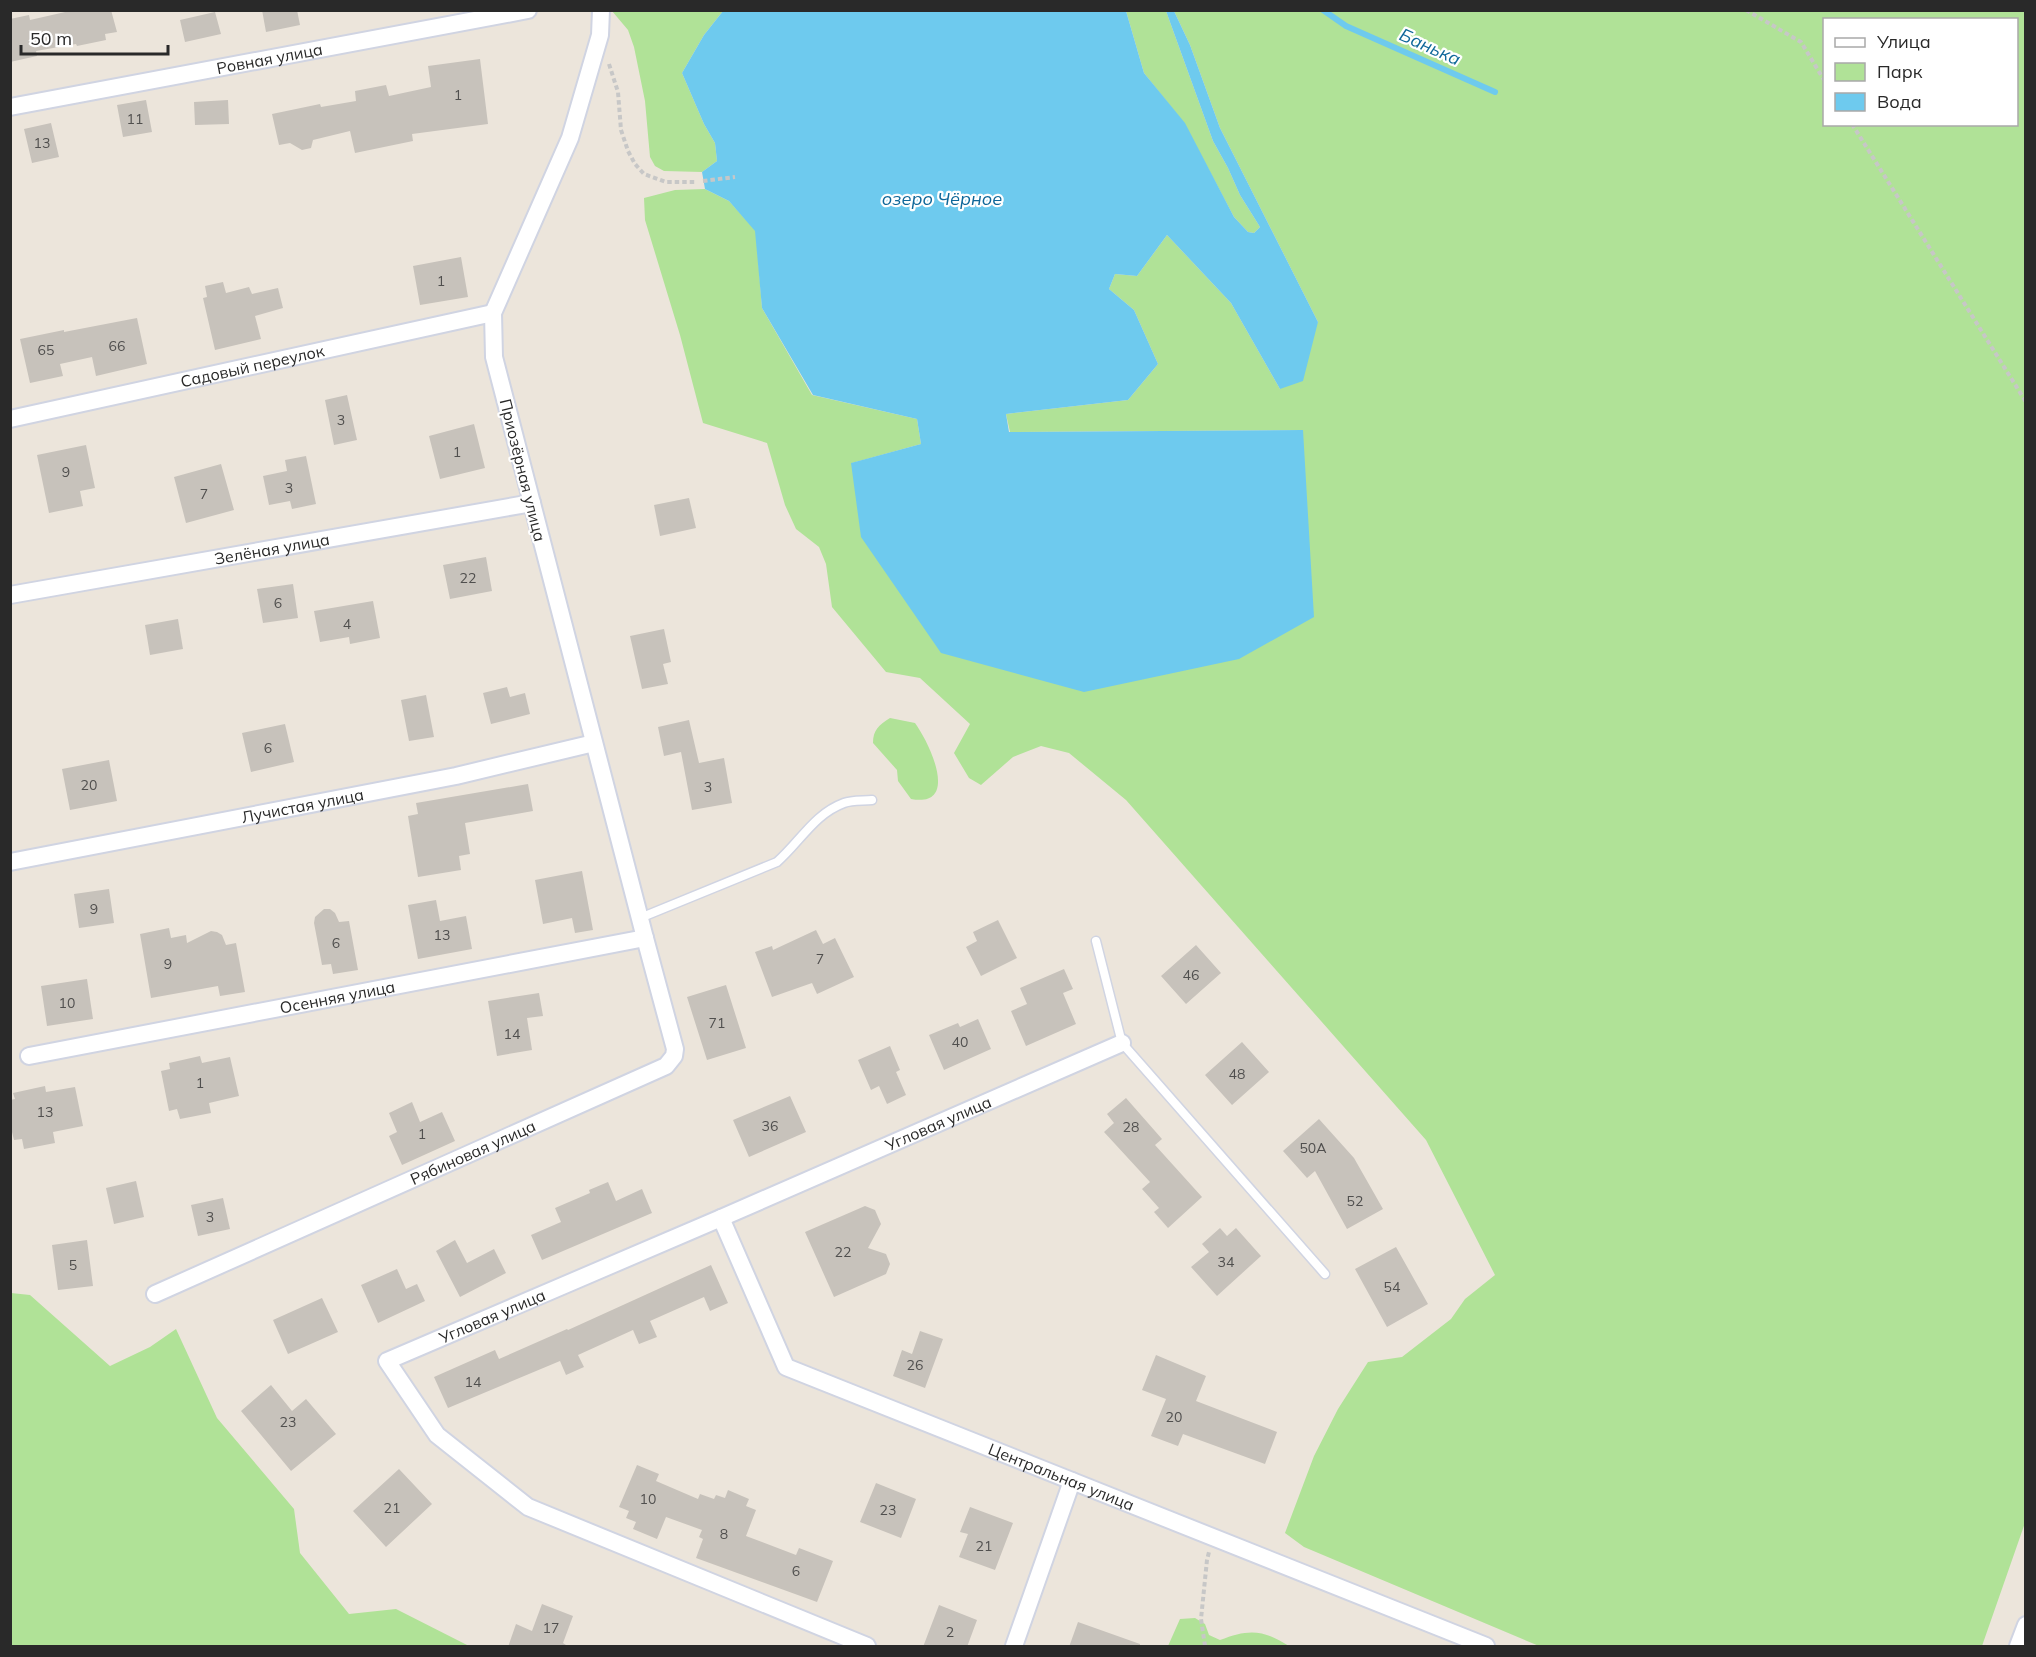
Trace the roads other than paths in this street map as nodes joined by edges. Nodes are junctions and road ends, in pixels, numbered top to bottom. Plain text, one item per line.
1 (528, 10) edge
2 (601, 10) edge
3 (10, 107) edge
4 (493, 313) junction
5 (10, 418) edge
6 (532, 503) junction
7 (10, 595) edge
8 (594, 743) junction
9 (872, 800) dead end
10 (10, 862) edge
11 (639, 918) junction
12 (645, 938) junction
13 (1096, 941) dead end
14 (1122, 1043) junction
15 (29, 1056) dead end
16 (721, 1218) junction
17 (1325, 1274) dead end
18 (155, 1294) dead end
19 (1072, 1481) junction
20 (2025, 1625) edge
21 (867, 1647) edge
22 (1014, 1647) edge
23 (1486, 1647) edge
24 (2018, 1647) edge

1 - 3 street, Ровная улица
2 - 4 street, Приозёрная улица
4 - 5 street, Садовый переулок
4 - 6 street, Приозёрная улица
6 - 7 street, Зелёная улица
6 - 8 street, Приозёрная улица
8 - 10 street, Лучистая улица
8 - 11 street, Приозёрная улица
9 - 11 lane
11 - 12 street, Приозёрная улица
12 - 15 street, Осенняя улица
12 - 18 street, Рябиновая улица
13 - 14 lane
14 - 16 street, Угловая улица
14 - 17 lane
16 - 19 street, Центральная улица
16 - 21 street, Угловая улица
19 - 22 street
19 - 23 street, Центральная улица
20 - 24 street

